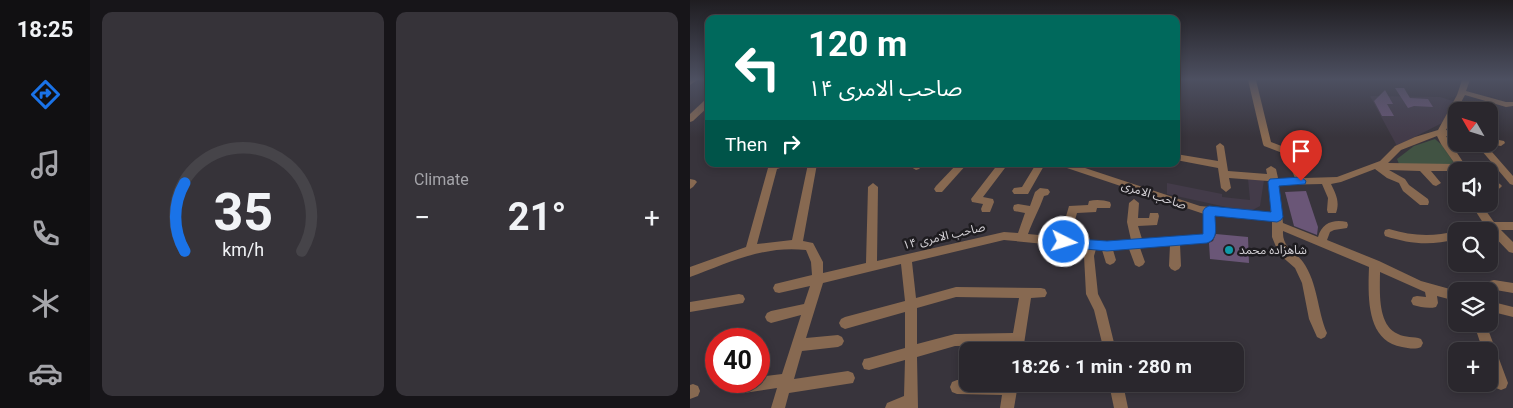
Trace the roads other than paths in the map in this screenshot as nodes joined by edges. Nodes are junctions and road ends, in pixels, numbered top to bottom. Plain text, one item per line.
1 (1256, 99) edge
2 (1458, 99) edge
3 (1486, 99) edge
4 (1513, 104) edge
5 (705, 106) edge
6 (690, 119) edge
7 (1441, 132) junction
8 (1448, 133) edge
9 (1498, 142) edge
10 (1502, 143) dead end
11 (1220, 146) dead end
12 (1487, 152) edge
13 (1180, 157) edge
14 (1460, 162) edge
15 (1377, 166) junction
16 (774, 167) edge
17 (812, 167) edge
18 (959, 167) edge
19 (1001, 167) edge
20 (1038, 167) edge
21 (1073, 167) edge
22 (1423, 168) junction
23 (1223, 169) junction
24 (1448, 169) edge
25 (1272, 176) junction
26 (1325, 180) junction
27 (1301, 181) junction
28 (1513, 182) edge
29 (1436, 183) dead end
30 (873, 187) dead end
31 (1226, 188) dead end
32 (939, 190) dead end
33 (1017, 191) dead end
34 (1045, 192) dead end
35 (1424, 202) dead end
36 (1134, 203) dead end
37 (1106, 205) dead end
38 (1018, 208) dead end
39 (986, 209) dead end
40 (1332, 210) dead end
41 (1034, 211) junction
42 (1209, 211) junction
43 (1154, 216) dead end
44 (1278, 221) junction
45 (1132, 222) junction
46 (1343, 225) dead end
47 (1513, 226) edge
48 (1498, 229) edge
49 (1389, 233) dead end
50 (1498, 235) edge
51 (1448, 237) edge
52 (1021, 238) junction
53 (1175, 241) junction
54 (1064, 242) junction
55 (797, 243) junction
56 (1321, 243) junction
57 (1098, 244) junction
58 (1135, 244) junction
59 (1513, 249) edge
60 (750, 251) junction
61 (906, 258) junction
62 (1110, 260) dead end
63 (1139, 262) dead end
64 (1375, 264) junction
65 (871, 266) junction
66 (1175, 266) dead end
67 (690, 272) edge
68 (818, 279) junction
69 (1498, 286) edge
70 (780, 288) dead end
71 (1513, 288) edge
72 (1431, 289) junction
73 (1026, 292) junction
74 (1041, 293) dead end
75 (1448, 294) edge
76 (739, 299) dead end
77 (1417, 301) dead end
78 (911, 303) junction
79 (690, 307) edge
80 (809, 308) junction
81 (1498, 308) edge
82 (1513, 312) edge
83 (771, 317) dead end
84 (845, 322) dead end
85 (1483, 332) edge
86 (1321, 333) dead end
87 (838, 341) dead end
88 (972, 342) edge
89 (1018, 342) edge
90 (1108, 342) edge
91 (1417, 343) dead end
92 (798, 345) junction
93 (911, 351) junction
94 (868, 364) dead end
95 (848, 378) dead end
96 (1501, 383) dead end
97 (786, 384) junction
98 (770, 385) edge
99 (1010, 392) edge
100 (1118, 392) edge
101 (911, 404) edge
102 (778, 408) edge
103 (892, 408) edge
104 (1007, 408) edge
105 (1121, 408) edge

1 - 27 street
2 - 7 street
3 - 4 street
5 - 6 street
7 - 8 street
7 - 14 street
7 - 15 street
9 - 10 street
11 - 23 street
12 - 28 street
13 - 23 street
15 - 22 street
15 - 26 street
15 - 35 street
16 - 60 street
17 - 55 street
18 - 32 street
19 - 39 street
20 - 33 street
21 - 42 street, صاحب الامری
22 - 24 street
22 - 29 street
23 - 25 street
23 - 31 street
25 - 27 street
25 - 44 street
26 - 27 street
26 - 40 street
30 - 65 street
34 - 41 street
36 - 45 street
37 - 54 street
38 - 41 street
41 - 52 street
42 - 44 street, صاحب الامری
42 - 53 street, ۱۴ صاحب الامری
43 - 45 street
44 - 56 street, صاحب الامری
44 - 86 street
45 - 58 street
46 - 56 street
47 - 48 street
49 - 51 street
50 - 59 street
52 - 54 street, ۱۴ صاحب الامری
52 - 61 street, ۱۴ صاحب الامری
53 - 58 street, ۱۴ صاحب الامری
53 - 66 street
54 - 57 street, ۱۴ صاحب الامری
55 - 60 street
55 - 68 street
56 - 64 street, صاحب الامری
57 - 58 street, ۱۴ صاحب الامری
57 - 62 street
57 - 90 street
58 - 63 street
60 - 67 street
61 - 65 street, ۱۴ صاحب الامری
61 - 78 street
64 - 72 street, صاحب الامری
64 - 91 street
65 - 68 street, ۱۴ صاحب الامری
68 - 70 street, ۱۴ صاحب الامری
68 - 80 street
69 - 71 street
72 - 75 street, صاحب الامری
72 - 77 street
73 - 74 street
73 - 78 street
73 - 89 street
76 - 79 street
78 - 84 street
78 - 93 street
80 - 83 street
80 - 92 street
81 - 82 street
85 - 96 street
87 - 92 street
88 - 93 street
92 - 97 street
93 - 94 street
93 - 101 street
95 - 97 street
97 - 98 street
97 - 102 street
99 - 104 street
100 - 105 street
101 - 103 street

